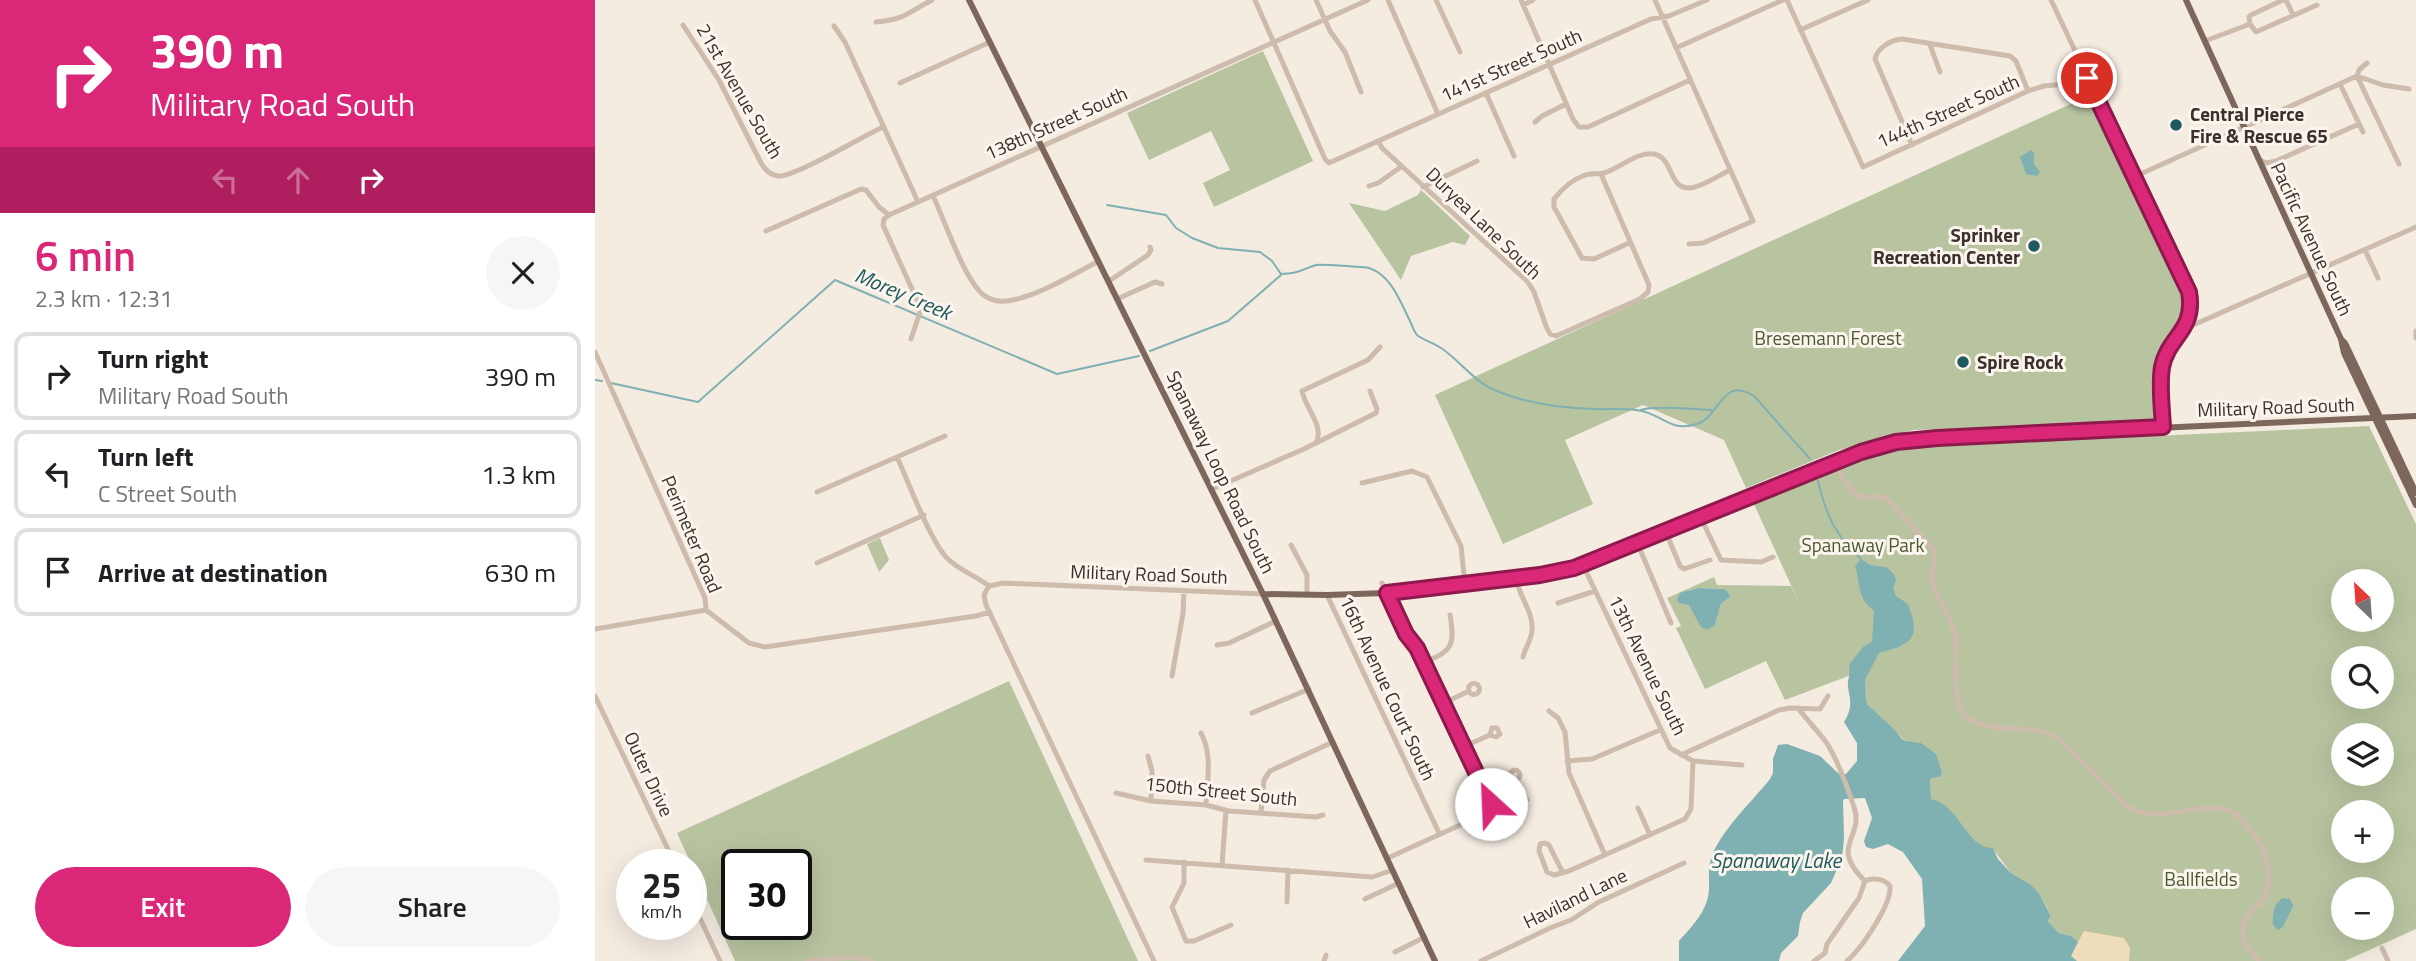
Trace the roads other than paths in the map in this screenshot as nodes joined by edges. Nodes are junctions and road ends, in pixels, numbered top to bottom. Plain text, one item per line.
1 (932, 0) edge
2 (969, 0) edge
3 (1255, 0) edge
4 (1316, 0) edge
5 (1368, 0) edge
6 (1388, 0) edge
7 (1436, 0) edge
8 (1533, 0) edge
9 (1654, 0) edge
10 (1707, 0) edge
11 (1785, 0) edge
12 (1868, 0) edge
13 (2051, 0) edge
14 (2186, 0) edge
15 (2285, 0) edge
16 (1522, 2) edge
17 (2317, 5) dead end
18 (2294, 15) junction
19 (1661, 17) junction
20 (1324, 19) junction
21 (876, 22) dead end
22 (2250, 24) junction
23 (683, 25) dead end
24 (834, 26) dead end
25 (1800, 30) junction
26 (2205, 41) junction
27 (990, 42) junction
28 (1273, 42) junction
29 (1930, 45) junction
30 (1676, 48) junction
31 (1460, 52) dead end
32 (2367, 63) dead end
33 (1550, 65) junction
34 (1940, 72) dead end
35 (2357, 76) junction
36 (2087, 78) junction
37 (1690, 80) junction
38 (900, 83) dead end
39 (2340, 84) junction
40 (2409, 89) dead end
41 (2028, 91) junction
42 (1361, 92) dead end
43 (1486, 93) junction
44 (1566, 104) junction
45 (1438, 114) junction
46 (1535, 122) dead end
47 (2358, 124) junction
48 (883, 127) junction
49 (2243, 127) junction
50 (2363, 132) dead end
51 (1379, 142) junction
52 (1912, 145) junction
53 (1042, 146) junction
54 (1514, 156) dead end
55 (2258, 159) junction
56 (1477, 161) dead end
57 (2276, 161) junction
58 (2399, 164) dead end
59 (1401, 167) junction
60 (1730, 170) junction
61 (1601, 174) junction
62 (2265, 175) junction
63 (2134, 177) junction
64 (1369, 186) dead end
65 (1423, 187) junction
66 (933, 196) junction
67 (918, 201) junction
68 (889, 215) junction
69 (2416, 227) edge
70 (766, 231) dead end
71 (1629, 243) junction
72 (1689, 244) dead end
73 (1150, 247) dead end
74 (2365, 250) junction
75 (1099, 261) junction
76 (2310, 274) junction
77 (2378, 278) dead end
78 (1109, 281) junction
79 (1162, 284) dead end
80 (1117, 299) junction
81 (2184, 329) junction
82 (911, 340) dead end
83 (1380, 347) dead end
84 (595, 352) edge
85 (1370, 391) dead end
86 (2416, 416) edge
87 (2378, 419) junction
88 (2163, 427) junction
89 (945, 436) dead end
90 (1315, 443) junction
91 (897, 457) junction
92 (1835, 463) junction
93 (1362, 483) dead end
94 (1212, 489) junction
95 (817, 492) dead end
96 (2416, 492) edge
97 (2416, 505) edge
98 (924, 515) junction
99 (1700, 516) junction
100 (1665, 530) junction
101 (1637, 542) junction
102 (1291, 545) dead end
103 (1773, 557) dead end
104 (1710, 560) dead end
105 (817, 563) dead end
106 (1583, 565) junction
107 (1516, 578) junction
108 (1382, 583) dead end
109 (1465, 584) junction
110 (989, 586) junction
111 (1184, 591) junction
112 (1595, 591) junction
113 (1387, 593) junction
114 (1263, 594) junction
115 (1307, 595) junction
116 (1327, 595) junction
117 (1558, 603) dead end
118 (706, 610) junction
119 (990, 612) junction
120 (1450, 615) dead end
121 (1276, 621) junction
122 (1671, 623) dead end
123 (595, 629) edge
124 (1217, 645) dead end
125 (1523, 657) dead end
126 (1424, 662) junction
127 (1172, 676) dead end
128 (1309, 689) junction
129 (1469, 691) dead end
130 (595, 696) edge
131 (1828, 696) dead end
132 (1444, 703) junction
133 (1798, 708) junction
134 (1549, 712) dead end
135 (1252, 713) dead end
136 (1660, 730) junction
137 (1201, 733) dead end
138 (1490, 735) dead end
139 (1333, 741) junction
140 (1465, 746) junction
141 (1680, 755) junction
142 (1148, 756) dead end
143 (1567, 761) junction
144 (1693, 761) junction
145 (1742, 765) dead end
146 (1485, 789) junction
147 (1116, 793) dead end
148 (1527, 800) dead end
149 (1151, 801) junction
150 (1206, 805) junction
151 (1638, 808) dead end
152 (1226, 810) junction
153 (1261, 813) junction
154 (1323, 815) dead end
155 (1439, 834) junction
156 (1650, 835) junction
157 (668, 849) edge
158 (1605, 855) junction
159 (1388, 858) junction
160 (1146, 860) dead end
161 (1184, 862) junction
162 (1684, 863) dead end
163 (1222, 865) junction
164 (1288, 870) junction
165 (1393, 870) junction
166 (1563, 873) junction
167 (1865, 881) junction
168 (1399, 883) junction
169 (1365, 899) dead end
170 (1287, 902) dead end
171 (1231, 925) dead end
172 (707, 933) edge
173 (1425, 937) junction
174 (2382, 948) dead end
175 (1395, 952) dead end
176 (1825, 953) junction
177 (1828, 960) edge
178 (720, 961) edge
179 (806, 961) edge
180 (872, 961) edge
181 (1154, 961) edge
182 (1435, 961) edge
183 (1481, 961) edge
184 (1814, 961) edge
185 (1847, 961) edge
186 (2259, 961) edge
187 (2388, 961) edge

1 - 21 street
2 - 27 main road, Spanaway Loop Road South
3 - 28 street
4 - 20 street
5 - 20 street, 138th Street South
6 - 45 street
7 - 31 street
8 - 16 street
9 - 19 street
10 - 19 street, 141st Street South
11 - 25 street
11 - 30 street
12 - 25 street
13 - 36 street
14 - 26 main road, Pacific Avenue South
15 - 18 street
15 - 22 street
16 - 33 street
17 - 18 street
18 - 22 street
19 - 30 street
19 - 33 street, 141st Street South
20 - 28 street, 138th Street South
20 - 42 street
22 - 26 street
23 - 48 street, 21st Avenue South
24 - 48 street
25 - 52 street, 144th Street South
26 - 49 main road, Pacific Avenue South
27 - 38 street
27 - 53 main road, Spanaway Loop Road South
28 - 51 street, 141st Street South
28 - 53 street, 138th Street South
29 - 34 street
29 - 41 street
29 - 52 street
30 - 37 street
32 - 35 street
33 - 43 street, 141st Street South
33 - 44 street
35 - 39 street
35 - 40 street
35 - 58 street
36 - 41 street, 144th Street South
36 - 63 street
37 - 44 street
37 - 60 street
39 - 47 street
39 - 49 street
41 - 52 street, 144th Street South
43 - 45 street, 141st Street South
43 - 54 street
44 - 46 street
45 - 51 street, 141st Street South
47 - 50 street
47 - 57 street
48 - 67 street
49 - 55 main road, Pacific Avenue South
49 - 63 street
51 - 59 street, Duryea Lane South
53 - 66 street, 138th Street South
53 - 75 main road, Spanaway Loop Road South
55 - 57 street
55 - 62 main road, Pacific Avenue South
56 - 65 street
57 - 62 street
59 - 64 street
59 - 65 street, Duryea Lane South
60 - 61 street
60 - 72 street
61 - 71 street
61 - 71 street
62 - 76 main road, Pacific Avenue South
63 - 81 street
65 - 71 street, Duryea Lane South
66 - 67 street, 138th Street South
66 - 75 street
67 - 68 street, 138th Street South
68 - 70 street
68 - 82 street
69 - 74 street
73 - 78 street
74 - 76 street
74 - 77 street
75 - 78 main road, Spanaway Loop Road South
76 - 81 street
76 - 87 main road, Pacific Avenue South
78 - 80 main road, Spanaway Loop Road South
79 - 80 street
80 - 94 main road, Spanaway Loop Road South
81 - 88 street
83 - 90 street
84 - 118 street, Perimeter Road
85 - 90 street
86 - 87 main road, Military Road South
87 - 88 main road, Military Road South
87 - 96 main road, Pacific Avenue South
87 - 97 main road, Pacific Avenue South
88 - 92 main road, Military Road South
89 - 91 street
90 - 94 street
91 - 95 street
91 - 98 street
92 - 99 main road, Military Road South
92 - 186 street
93 - 109 street
94 - 114 main road, Spanaway Loop Road South
98 - 105 street
98 - 110 street
99 - 100 main road, Military Road South
99 - 103 street
100 - 101 main road, Military Road South
100 - 104 street
101 - 106 main road, Military Road South
101 - 122 street
102 - 115 street
106 - 107 main road, Military Road South
106 - 112 street, 13th Avenue South
107 - 109 main road, Military Road South
107 - 125 street
108 - 113 street
109 - 113 main road, Military Road South
110 - 111 street, Military Road South
110 - 119 street
111 - 114 street, Military Road South
111 - 127 street
112 - 117 street
112 - 136 street, 13th Avenue South
113 - 116 main road, Military Road South
113 - 126 street
114 - 115 main road, Military Road South
114 - 121 main road, Spanaway Loop Road South
115 - 116 main road, Military Road South
116 - 155 street, 16th Avenue Court South
118 - 119 street, Perimeter Road
118 - 123 street
119 - 181 street
120 - 126 street
121 - 124 street
121 - 128 main road, Spanaway Loop Road South
126 - 132 street
128 - 135 street
128 - 139 main road, Spanaway Loop Road South
129 - 132 street
130 - 157 street, Outer Drive
131 - 133 street
132 - 140 street
133 - 141 street
133 - 167 street
134 - 143 street
136 - 141 street, 13th Avenue South
136 - 143 street
137 - 150 street
138 - 140 street
139 - 153 street
139 - 159 main road, Spanaway Loop Road South
140 - 146 street
141 - 144 street, 13th Avenue South
142 - 149 street
143 - 158 street
144 - 145 street, 13th Avenue South
144 - 156 street
146 - 148 street
146 - 155 street
147 - 149 street, 150th Street South
149 - 150 street, 150th Street South
150 - 152 street, 150th Street South
151 - 156 street
152 - 153 street, 150th Street South
152 - 163 street
153 - 154 street, 150th Street South
155 - 159 street
156 - 158 street
158 - 166 street
159 - 165 main road, Spanaway Loop Road South
160 - 161 street
161 - 163 street
161 - 171 street
162 - 183 street, Haviland Lane
163 - 164 street
164 - 165 street
164 - 170 street
165 - 168 main road, Spanaway Loop Road South
166 - 166 street
167 - 176 street
167 - 185 street
168 - 169 street
168 - 173 main road, Spanaway Loop Road South
172 - 178 street
173 - 175 street
173 - 182 main road, Spanaway Loop Road South
174 - 187 street
176 - 177 street
176 - 184 street
179 - 180 street

